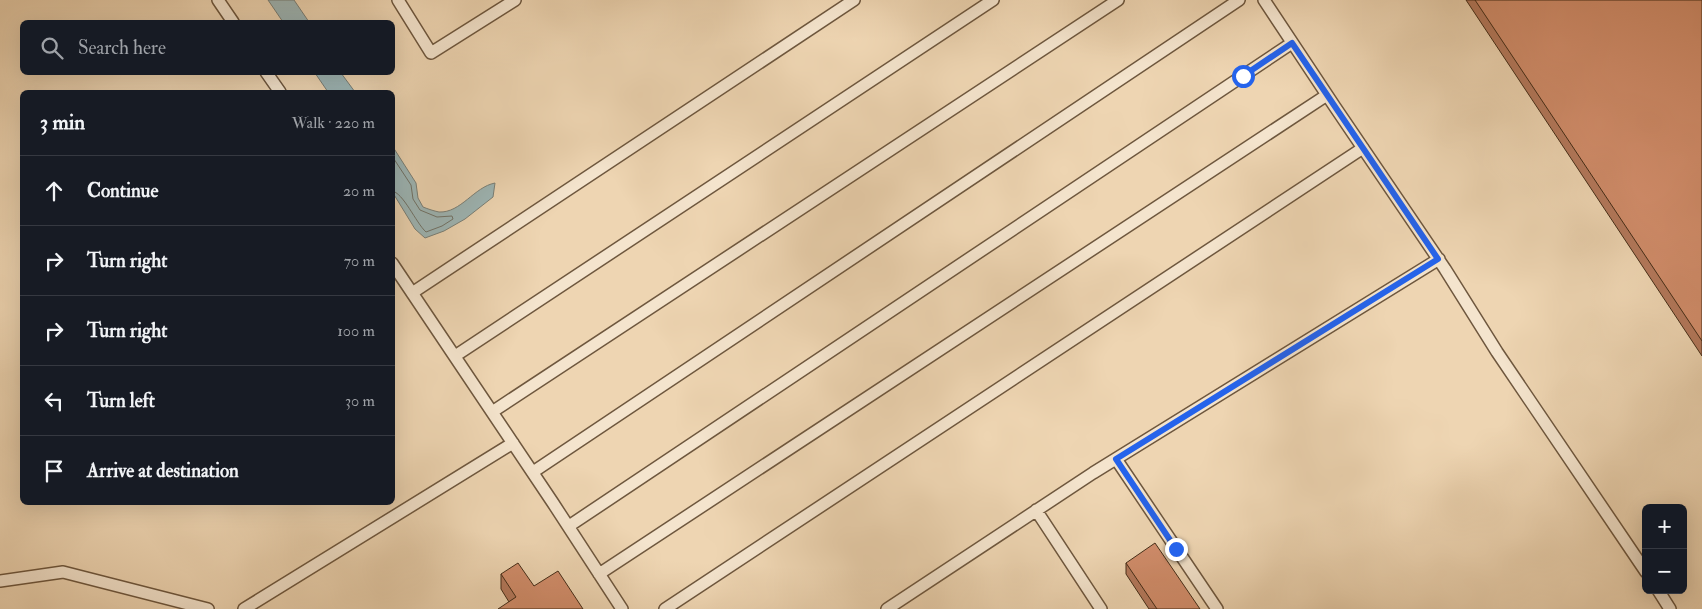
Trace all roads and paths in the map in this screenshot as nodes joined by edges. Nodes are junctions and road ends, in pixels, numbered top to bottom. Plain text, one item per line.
1 (218, 0) edge
2 (398, 0) edge
3 (515, 0) edge
4 (854, 0) edge
5 (993, 0) edge
6 (1118, 0) edge
7 (1239, 0) edge
8 (1264, 0) edge
9 (232, 20) edge
10 (1292, 43) junction
11 (268, 75) edge
12 (279, 90) edge
13 (1327, 95) junction
14 (1363, 148) junction
15 (1438, 259) junction
16 (395, 268) edge
17 (412, 293) junction
18 (454, 356) junction
19 (492, 412) junction
20 (513, 443) junction
21 (1116, 459) junction
22 (532, 472) junction
23 (1036, 510) junction
24 (569, 526) junction
25 (1642, 566) edge
26 (599, 574) junction
27 (0, 581) edge
28 (1661, 594) edge
29 (208, 609) edge
30 (244, 609) edge
31 (622, 609) edge
32 (665, 609) edge
33 (887, 609) edge
34 (1101, 609) edge
35 (1217, 609) edge
36 (1670, 609) edge

1 - 9 lane
2 - 3 lane
4 - 17 lane
5 - 18 lane
6 - 19 lane
7 - 22 lane
8 - 10 lane
10 - 13 lane
10 - 24 lane
11 - 12 lane
13 - 14 lane
13 - 26 lane
14 - 15 lane
14 - 32 lane
15 - 21 lane
15 - 25 lane
16 - 17 lane
17 - 18 lane
18 - 19 lane
19 - 20 lane
20 - 22 lane
20 - 30 lane
21 - 23 lane
21 - 35 lane
22 - 24 lane
23 - 33 lane
23 - 34 lane
24 - 26 lane
26 - 31 lane
27 - 29 lane
28 - 36 lane

